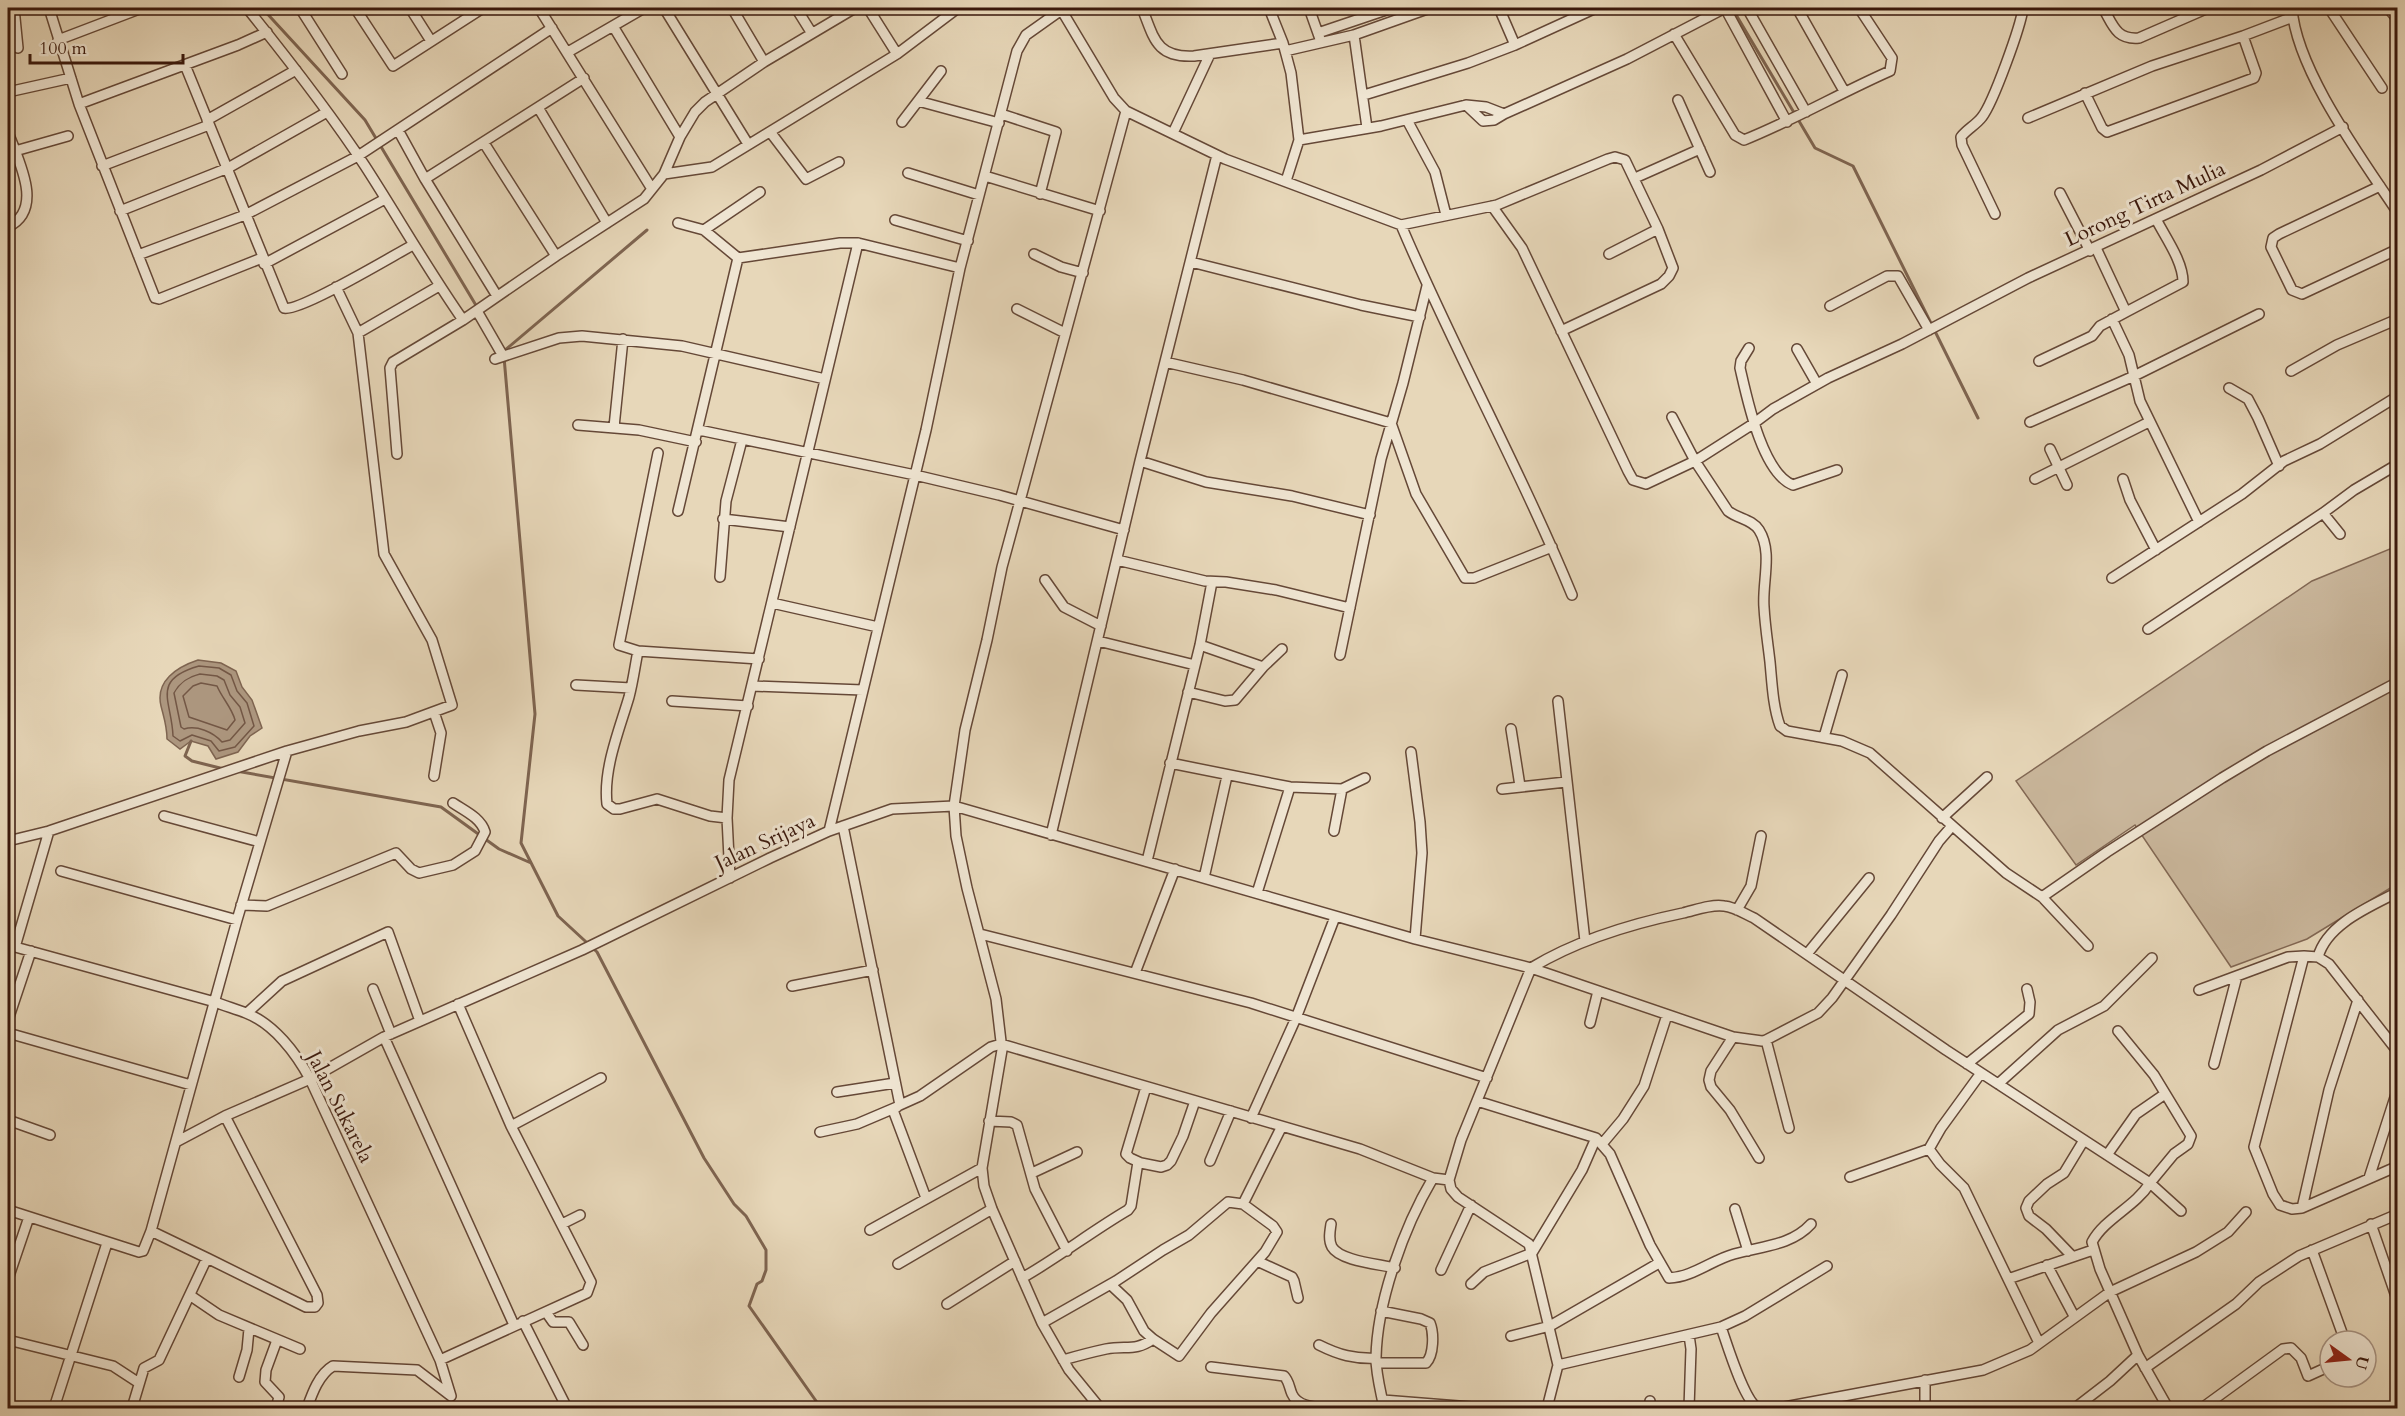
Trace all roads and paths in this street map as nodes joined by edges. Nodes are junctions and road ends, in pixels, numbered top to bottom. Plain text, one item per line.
1 (14, 8) edge
2 (49, 8) edge
3 (142, 8) edge
4 (248, 8) edge
5 (300, 8) edge
6 (354, 8) edge
7 (410, 8) edge
8 (481, 8) edge
9 (539, 8) edge
10 (644, 8) edge
11 (663, 8) edge
12 (732, 8) edge
13 (796, 8) edge
14 (855, 8) edge
15 (868, 8) edge
16 (958, 8) edge
17 (1142, 8) edge
18 (1269, 8) edge
19 (1309, 8) edge
20 (1392, 8) edge
21 (1430, 8) edge
22 (1499, 8) edge
23 (1596, 8) edge
24 (1725, 8) edge
25 (1747, 8) edge
26 (1797, 8) edge
27 (1859, 8) edge
28 (2023, 8) edge
29 (2103, 8) edge
30 (2208, 8) edge
31 (2329, 8) edge
32 (2388, 8) edge
33 (1063, 9) edge
34 (2292, 12) edge
35 (2397, 20) edge
36 (612, 26) junction
37 (552, 28) junction
38 (267, 32) junction
39 (811, 32) junction
40 (1674, 34) junction
41 (1354, 35) junction
42 (2243, 36) junction
43 (1321, 38) junction
44 (58, 40) junction
45 (431, 41) junction
46 (1515, 45) junction
47 (1284, 47) junction
48 (18, 48) dead end
49 (568, 52) junction
50 (897, 54) junction
51 (1210, 54) junction
52 (764, 62) junction
53 (185, 65) junction
54 (296, 70) junction
55 (941, 72) dead end
56 (342, 74) dead end
57 (71, 78) junction
58 (584, 78) junction
59 (2382, 87) dead end
60 (1844, 91) junction
61 (8, 92) edge
62 (2085, 93) junction
63 (716, 94) junction
64 (1364, 95) junction
65 (1678, 100) dead end
66 (918, 101) junction
67 (79, 104) junction
68 (1466, 105) junction
69 (539, 109) junction
70 (1126, 111) junction
71 (327, 112) junction
72 (1805, 112) junction
73 (1504, 114) junction
74 (2028, 118) dead end
75 (1000, 119) junction
76 (1407, 120) junction
77 (1790, 121) junction
78 (902, 122) dead end
79 (208, 123) junction
80 (2343, 126) junction
81 (1367, 128) junction
82 (398, 130) junction
83 (8, 132) edge
84 (771, 133) junction
85 (1173, 133) junction
86 (68, 136) dead end
87 (680, 137) junction
88 (1299, 140) junction
89 (484, 143) junction
90 (748, 144) junction
91 (1700, 149) junction
92 (13, 155) edge
93 (1217, 155) junction
94 (358, 156) junction
95 (839, 162) dead end
96 (102, 166) junction
97 (228, 168) junction
98 (1710, 172) dead end
99 (908, 173) dead end
100 (664, 174) junction
101 (985, 176) junction
102 (1635, 178) junction
103 (425, 179) junction
104 (1286, 181) junction
105 (2380, 186) junction
106 (652, 189) junction
107 (760, 192) dead end
108 (2060, 193) dead end
109 (1040, 194) junction
110 (979, 195) junction
111 (385, 199) junction
112 (1492, 206) junction
113 (120, 211) junction
114 (1100, 212) junction
115 (2397, 213) edge
116 (1995, 214) dead end
117 (245, 215) junction
118 (1446, 215) junction
119 (895, 219) dead end
120 (2156, 219) junction
121 (607, 223) junction
122 (678, 223) dead end
123 (1401, 225) junction
124 (8, 226) edge
125 (1658, 229) junction
126 (704, 230) junction
127 (968, 241) junction
128 (858, 243) junction
129 (413, 245) junction
130 (2093, 249) junction
131 (2397, 249) edge
132 (1034, 254) dead end
133 (1609, 254) dead end
134 (138, 255) junction
135 (556, 256) junction
136 (738, 258) junction
137 (263, 261) junction
138 (1191, 262) junction
139 (960, 268) junction
140 (1083, 273) junction
141 (440, 286) junction
142 (1427, 286) junction
143 (336, 287) junction
144 (497, 296) junction
145 (1830, 306) dead end
146 (478, 309) junction
147 (1017, 309) dead end
148 (2126, 312) junction
149 (2259, 314) dead end
150 (1420, 317) junction
151 (2112, 319) junction
152 (2397, 319) edge
153 (464, 320) junction
154 (1930, 330) junction
155 (1561, 331) junction
156 (357, 333) junction
157 (1065, 333) junction
158 (623, 339) junction
159 (1749, 348) dead end
160 (1797, 349) dead end
161 (715, 354) junction
162 (2039, 361) dead end
163 (1166, 362) junction
164 (2291, 371) dead end
165 (2134, 376) junction
166 (825, 380) junction
167 (1817, 384) junction
168 (2229, 388) dead end
169 (2397, 396) edge
170 (1672, 417) dead end
171 (2030, 422) dead end
172 (2149, 422) junction
173 (1391, 423) junction
174 (1753, 424) junction
175 (578, 425) dead end
176 (614, 427) junction
177 (699, 430) junction
178 (742, 440) junction
179 (696, 442) junction
180 (2050, 449) dead end
181 (658, 453) dead end
182 (397, 454) dead end
183 (807, 454) junction
184 (1140, 461) junction
185 (1695, 461) junction
186 (2397, 464) edge
187 (2279, 466) junction
188 (2059, 467) junction
189 (1837, 470) dead end
190 (915, 476) junction
191 (2036, 479) dead end
192 (2123, 479) dead end
193 (2067, 485) dead end
194 (1018, 501) junction
195 (678, 511) dead end
196 (2322, 513) junction
197 (1370, 515) junction
198 (723, 519) junction
199 (2199, 522) junction
200 (790, 526) junction
201 (1124, 530) junction
202 (2340, 534) dead end
203 (1552, 547) junction
204 (2157, 550) junction
205 (1117, 560) junction
206 (720, 576) dead end
207 (2112, 578) dead end
208 (1045, 580) dead end
209 (1212, 582) junction
210 (1572, 595) dead end
211 (772, 603) junction
212 (1350, 608) junction
213 (1101, 626) junction
214 (878, 627) junction
215 (2148, 629) dead end
216 (1098, 641) junction
217 (1200, 645) junction
218 (1282, 649) dead end
219 (638, 651) junction
220 (1340, 655) dead end
221 (759, 659) junction
222 (1195, 665) junction
223 (1263, 667) junction
224 (1842, 675) dead end
225 (2397, 682) edge
226 (576, 686) dead end
227 (752, 686) junction
228 (631, 688) junction
229 (863, 690) junction
230 (1188, 692) junction
231 (672, 701) dead end
232 (1558, 701) dead end
233 (748, 706) junction
234 (434, 712) junction
235 (1511, 729) dead end
236 (1824, 737) junction
237 (287, 751) junction
238 (1411, 752) dead end
239 (1170, 763) junction
240 (434, 776) dead end
241 (1227, 776) junction
242 (1987, 777) dead end
243 (1365, 778) dead end
244 (1566, 782) junction
245 (1520, 786) junction
246 (1290, 787) junction
247 (1342, 789) junction
248 (1502, 789) dead end
249 (453, 803) dead end
250 (954, 806) junction
251 (164, 816) dead end
252 (727, 818) junction
253 (1942, 818) junction
254 (843, 826) junction
255 (1952, 826) junction
256 (49, 831) junction
257 (829, 831) junction
258 (1334, 831) dead end
259 (1051, 835) junction
260 (1761, 836) dead end
261 (8, 841) edge
262 (260, 842) junction
263 (1147, 861) junction
264 (1175, 869) junction
265 (61, 871) dead end
266 (730, 878) junction
267 (1204, 878) junction
268 (1869, 878) dead end
269 (2397, 892) edge
270 (1257, 893) junction
271 (2042, 897) junction
272 (241, 905) junction
273 (1737, 910) junction
274 (1335, 917) junction
275 (237, 921) junction
276 (980, 934) junction
277 (1415, 939) junction
278 (1585, 941) junction
279 (11, 946) edge
280 (2088, 946) dead end
281 (31, 951) junction
282 (1807, 954) junction
283 (2304, 956) junction
284 (2318, 957) junction
285 (2152, 958) dead end
286 (1531, 968) junction
287 (873, 970) junction
288 (1135, 973) junction
289 (2237, 976) junction
290 (1844, 979) junction
291 (792, 986) dead end
292 (2027, 989) dead end
293 (373, 990) dead end
294 (2199, 990) dead end
295 (1598, 991) junction
296 (2358, 1000) junction
297 (215, 1002) junction
298 (458, 1004) junction
299 (247, 1014) junction
300 (1667, 1015) junction
301 (1296, 1018) junction
302 (8, 1020) edge
303 (420, 1021) junction
304 (1590, 1023) dead end
305 (2118, 1031) dead end
306 (8, 1033) edge
307 (388, 1036) junction
308 (1733, 1037) junction
309 (1766, 1040) junction
310 (1001, 1044) junction
311 (2397, 1052) edge
312 (1967, 1064) junction
313 (2214, 1064) dead end
314 (1980, 1073) junction
315 (601, 1078) dead end
316 (1486, 1078) junction
317 (310, 1079) junction
318 (895, 1083) junction
319 (190, 1084) junction
320 (1998, 1084) junction
321 (1146, 1087) junction
322 (2397, 1088) edge
323 (837, 1092) dead end
324 (2165, 1094) junction
325 (1195, 1101) junction
326 (1477, 1101) junction
327 (896, 1108) junction
328 (1231, 1111) junction
329 (225, 1116) junction
330 (1251, 1118) junction
331 (8, 1120) edge
332 (989, 1121) junction
333 (510, 1126) junction
334 (1281, 1128) junction
335 (1789, 1128) dead end
336 (820, 1132) dead end
337 (50, 1135) dead end
338 (2084, 1140) junction
339 (1599, 1141) junction
340 (176, 1142) junction
341 (1929, 1149) junction
342 (1077, 1152) dead end
343 (2107, 1155) junction
344 (1759, 1158) dead end
345 (1210, 1161) dead end
346 (1138, 1162) junction
347 (2397, 1166) edge
348 (982, 1168) junction
349 (1032, 1173) junction
350 (1850, 1177) dead end
351 (1432, 1178) junction
352 (2369, 1178) junction
353 (1449, 1180) junction
354 (2150, 1183) junction
355 (926, 1198) junction
356 (1243, 1204) junction
357 (1471, 1205) junction
358 (2302, 1208) junction
359 (992, 1209) junction
360 (1735, 1209) dead end
361 (8, 1210) edge
362 (2181, 1211) dead end
363 (2246, 1212) dead end
364 (2397, 1214) edge
365 (580, 1215) dead end
366 (29, 1217) junction
367 (562, 1224) junction
368 (1331, 1224) dead end
369 (1811, 1224) dead end
370 (2371, 1224) junction
371 (870, 1230) dead end
372 (151, 1231) junction
373 (107, 1243) junction
374 (2093, 1250) junction
375 (2312, 1250) junction
376 (1067, 1251) junction
377 (1748, 1251) junction
378 (1532, 1253) junction
379 (2072, 1256) junction
380 (207, 1258) junction
381 (1257, 1261) junction
382 (1015, 1262) junction
383 (1659, 1263) junction
384 (898, 1264) dead end
385 (2048, 1265) junction
386 (1827, 1266) dead end
387 (1395, 1268) junction
388 (1441, 1270) dead end
389 (1022, 1278) junction
390 (8, 1279) edge
391 (2008, 1280) junction
392 (1471, 1284) dead end
393 (1111, 1285) junction
394 (2110, 1292) junction
395 (190, 1296) junction
396 (1298, 1298) dead end
397 (2397, 1302) edge
398 (947, 1304) dead end
399 (1381, 1311) junction
400 (546, 1312) junction
401 (2074, 1316) junction
402 (518, 1323) junction
403 (1042, 1323) junction
404 (1550, 1326) junction
405 (1720, 1327) junction
406 (249, 1329) junction
407 (2341, 1329) edge
408 (1689, 1335) junction
409 (1511, 1336) dead end
410 (1153, 1339) junction
411 (8, 1340) edge
412 (277, 1340) junction
413 (2039, 1343) junction
414 (583, 1345) dead end
415 (1319, 1345) dead end
416 (300, 1349) dead end
417 (71, 1355) junction
418 (2138, 1355) junction
419 (440, 1360) junction
420 (1063, 1360) junction
421 (1376, 1361) junction
422 (1558, 1365) junction
423 (1211, 1367) dead end
424 (2145, 1368) junction
425 (2318, 1371) edge
426 (239, 1377) dead end
427 (1925, 1380) junction
428 (139, 1383) junction
429 (1840, 1397) junction
430 (1384, 1404) edge
431 (1304, 1407) edge
432 (54, 1408) edge
433 (132, 1408) edge
434 (276, 1408) edge
435 (307, 1408) edge
436 (567, 1408) edge
437 (1100, 1408) edge
438 (1331, 1408) edge
439 (1484, 1408) edge
440 (1547, 1408) edge
441 (1689, 1408) edge
442 (1758, 1408) edge
443 (1784, 1408) edge
444 (1840, 1408) edge
445 (1925, 1408) edge
446 (2075, 1408) edge
447 (2168, 1408) edge
448 (2202, 1408) edge

1 - 48 street
2 - 44 street
3 - 44 street
4 - 38 street
5 - 56 street
6 - 45 street
7 - 45 street
8 - 45 street
9 - 37 street
10 - 36 street
11 - 63 street
12 - 52 street
13 - 39 street
14 - 39 street
15 - 50 street
16 - 50 street
17 - 51 street
18 - 47 street
19 - 43 street
20 - 43 street
21 - 41 street
22 - 46 street
23 - 46 street
24 - 40 street
24 - 77 street
25 - 72 street
26 - 60 street
27 - 60 street
28 - 116 street
29 - 30 street
31 - 59 street
32 - 35 street
33 - 70 street
33 - 75 street
34 - 42 street
34 - 80 street
36 - 49 street
36 - 87 street
37 - 49 street
37 - 82 street
38 - 53 street
38 - 54 street
39 - 52 street
40 - 73 street
40 - 77 street
41 - 43 street
41 - 64 street
42 - 62 street
42 - 62 street
43 - 47 street
44 - 57 street
46 - 64 street
47 - 51 street
47 - 88 street
49 - 58 street
50 - 84 street
51 - 85 street
52 - 63 street
53 - 67 street
53 - 79 street
54 - 71 street
54 - 79 street
55 - 66 street
57 - 61 street
57 - 67 street
58 - 69 street
58 - 106 street
60 - 72 street
62 - 74 street
63 - 87 street
63 - 90 street
64 - 81 street
65 - 91 street
66 - 75 street
66 - 78 street
67 - 96 street
68 - 73 street
68 - 73 street
68 - 76 street
69 - 89 street
69 - 121 street
70 - 85 street
70 - 114 street
71 - 94 street
71 - 97 street
72 - 77 street
75 - 101 street
75 - 109 street
76 - 81 street
76 - 118 street
79 - 96 street
79 - 97 street
80 - 105 street
80 - 120 street, Lorong Tirta Mulia
81 - 88 street
82 - 94 street
82 - 103 street
83 - 92 street
84 - 90 street
84 - 95 street
85 - 93 street
86 - 92 street
87 - 100 street
88 - 104 street
89 - 103 street
89 - 135 street
90 - 100 street
91 - 98 street
91 - 102 street
92 - 124 street
93 - 104 street
93 - 138 street
94 - 111 street
94 - 117 street
96 - 113 street
97 - 113 street
97 - 117 street
99 - 110 street
100 - 106 street
101 - 109 street
101 - 110 street
102 - 112 street
102 - 125 street
103 - 144 street
104 - 123 street
105 - 115 street
105 - 131 street
106 - 121 street
107 - 126 street
108 - 130 street
109 - 114 street
110 - 127 street
111 - 129 street
111 - 137 street
112 - 118 street
112 - 155 street, Lorong Tirta Mulia
113 - 134 street
114 - 140 street
117 - 134 street
117 - 137 street
118 - 123 street
119 - 127 street
120 - 130 street, Lorong Tirta Mulia
120 - 148 street
121 - 135 street
122 - 126 street
123 - 142 street
125 - 133 street
125 - 155 street
126 - 136 street
127 - 139 street
128 - 136 street
128 - 139 street
128 - 166 street
129 - 141 street
129 - 143 street
130 - 148 street
130 - 154 street, Lorong Tirta Mulia
132 - 140 street
134 - 137 street
135 - 144 street
136 - 161 street
137 - 143 street
138 - 150 street
138 - 163 street
139 - 190 street
140 - 157 street
141 - 153 street
141 - 156 street
142 - 150 street
142 - 203 street
143 - 156 street
144 - 146 street
145 - 154 street
146 - 153 street
146 - 158 street
147 - 157 street
148 - 151 street
149 - 165 street
150 - 173 street
151 - 162 street
151 - 165 street
152 - 164 street
153 - 182 street
154 - 167 street, Lorong Tirta Mulia
155 - 185 street, Lorong Tirta Mulia
156 - 234 street
157 - 194 street
158 - 161 street
158 - 176 street
159 - 174 street
160 - 167 street
161 - 166 street
161 - 177 street
163 - 173 street
163 - 184 street
165 - 171 street
165 - 172 street
166 - 183 street
167 - 174 street, Lorong Tirta Mulia
168 - 187 street
169 - 187 street
170 - 185 street
172 - 188 street
172 - 199 street
173 - 197 street
173 - 203 street
174 - 185 street, Lorong Tirta Mulia
174 - 189 street
175 - 176 street
176 - 179 street
177 - 178 street
177 - 179 street
178 - 183 street
178 - 198 street
179 - 195 street
180 - 188 street
181 - 219 street
183 - 190 street
183 - 200 street
184 - 197 street
184 - 201 street
185 - 236 street
186 - 196 street
187 - 199 street
188 - 191 street
188 - 193 street
190 - 194 street
190 - 214 street
192 - 204 street
194 - 201 street
194 - 250 street
196 - 202 street
196 - 215 street
197 - 212 street
198 - 200 street
198 - 206 street
199 - 204 street
200 - 211 street
201 - 205 street
203 - 210 street
204 - 207 street
205 - 209 street
205 - 213 street
208 - 213 street
209 - 212 street
209 - 217 street
211 - 214 street
211 - 221 street
212 - 220 street
213 - 216 street
214 - 229 street
216 - 222 street
216 - 259 street
217 - 222 street
217 - 223 street
218 - 223 street
219 - 221 street
219 - 228 street
221 - 227 street
222 - 230 street
223 - 230 street
224 - 236 street
225 - 271 street
226 - 228 street
227 - 229 street
227 - 233 street
228 - 252 street
229 - 257 street
230 - 239 street
231 - 233 street
232 - 244 street
233 - 252 street
234 - 237 street
234 - 240 street
235 - 245 street
236 - 253 street
237 - 256 street
237 - 262 street
238 - 277 street
239 - 241 street
239 - 263 street
241 - 246 street
241 - 267 street
242 - 253 street
243 - 247 street
244 - 245 street
244 - 278 street
245 - 248 street
246 - 247 street
246 - 270 street
247 - 258 street
249 - 272 street
250 - 254 street, Jalan Srijaya
250 - 259 street, Jalan Srijaya
250 - 276 street
251 - 262 street
252 - 266 street
253 - 255 street
254 - 257 street, Jalan Srijaya
254 - 287 street
255 - 271 street
255 - 290 street
256 - 261 street
256 - 279 street
257 - 266 street, Jalan Srijaya
259 - 263 street, Jalan Srijaya
260 - 273 street
262 - 272 street
263 - 264 street, Jalan Srijaya
264 - 267 street, Jalan Srijaya
264 - 288 street
265 - 275 street
266 - 298 street, Jalan Srijaya
267 - 270 street, Jalan Srijaya
268 - 282 street
269 - 284 street
270 - 274 street, Jalan Srijaya
271 - 280 street
272 - 275 street
273 - 278 street
273 - 282 street
274 - 277 street, Jalan Srijaya
274 - 301 street
275 - 297 street
276 - 288 street
276 - 310 street
277 - 286 street, Jalan Srijaya
278 - 286 street
279 - 281 street, Jalan Sukarela
281 - 297 street, Jalan Sukarela
281 - 302 street
282 - 290 street
283 - 284 street
283 - 289 street
283 - 358 street
284 - 296 street
285 - 320 street
286 - 295 street, Jalan Srijaya
286 - 316 street
287 - 291 street
287 - 318 street
288 - 301 street
289 - 294 street
289 - 313 street
290 - 309 street
290 - 312 street
292 - 312 street
293 - 307 street
295 - 300 street, Jalan Srijaya
295 - 304 street
296 - 311 street
296 - 358 street
297 - 299 street, Jalan Sukarela
297 - 319 street
298 - 303 street
298 - 333 street
299 - 303 street
299 - 317 street, Jalan Sukarela
300 - 308 street, Jalan Srijaya
300 - 339 street
301 - 316 street
301 - 330 street
303 - 307 street
305 - 324 street
306 - 319 street
307 - 317 street
307 - 402 street
308 - 309 street, Jalan Srijaya
308 - 344 street
309 - 335 street
310 - 321 street
310 - 327 street
310 - 332 street
312 - 314 street
314 - 320 street
314 - 341 street
315 - 333 street
316 - 326 street
317 - 329 street
317 - 419 street, Jalan Sukarela
318 - 323 street
318 - 327 street
319 - 340 street
320 - 338 street
321 - 325 street
321 - 346 street
322 - 352 street
324 - 343 street
324 - 354 street
325 - 328 street
325 - 346 street
326 - 339 street
326 - 353 street
327 - 336 street
327 - 355 street
328 - 330 street
328 - 345 street
329 - 340 street
329 - 380 street
330 - 334 street
331 - 337 street
332 - 348 street
332 - 349 street
333 - 367 street
334 - 351 street
334 - 356 street
338 - 343 street
338 - 379 street
339 - 378 street
339 - 383 street
340 - 372 street
341 - 350 street
341 - 391 street
342 - 349 street
343 - 354 street
346 - 376 street
347 - 352 street
348 - 355 street
348 - 359 street
349 - 376 street
351 - 353 street
351 - 387 street
352 - 358 street
353 - 357 street
354 - 362 street
354 - 374 street
355 - 371 street
356 - 381 street
356 - 393 street
357 - 378 street
357 - 388 street
359 - 382 street
359 - 384 street
360 - 377 street
361 - 366 street
363 - 394 street
364 - 370 street
365 - 367 street
366 - 373 street
366 - 390 street
367 - 400 street
368 - 387 street
369 - 377 street
370 - 375 street
370 - 397 street
372 - 373 street
372 - 380 street
373 - 417 street
374 - 379 street
374 - 394 street
375 - 407 street
375 - 424 street
376 - 389 street
377 - 383 street
378 - 392 street
378 - 404 street
379 - 385 street
380 - 395 street
381 - 396 street
381 - 410 street
382 - 389 street
382 - 398 street
383 - 404 street
385 - 391 street
385 - 401 street
386 - 405 street
387 - 399 street
389 - 403 street
391 - 413 street
393 - 403 street
393 - 410 street
394 - 401 street
394 - 418 street
395 - 406 street
395 - 428 street
399 - 421 street
399 - 421 street
400 - 402 street
400 - 414 street
401 - 413 street
402 - 419 street
402 - 436 street
403 - 420 street
404 - 409 street
404 - 422 street
405 - 408 street
405 - 442 street
406 - 412 street
406 - 426 street
408 - 422 street
408 - 441 street
410 - 420 street
411 - 417 street
412 - 416 street
412 - 434 street
413 - 427 street
415 - 421 street
417 - 428 street
417 - 432 street
418 - 424 street
418 - 446 street
419 - 435 street, Jalan Sukarela
420 - 437 street
421 - 430 street
422 - 440 street
423 - 431 street
424 - 447 street
425 - 448 street
427 - 429 street
427 - 445 street
428 - 433 street
429 - 443 street
429 - 444 street
430 - 439 street
431 - 438 street

